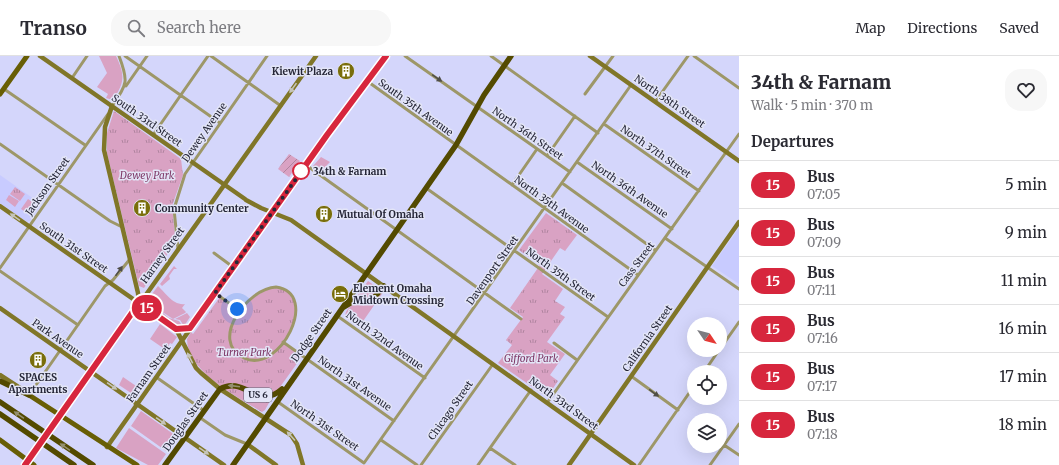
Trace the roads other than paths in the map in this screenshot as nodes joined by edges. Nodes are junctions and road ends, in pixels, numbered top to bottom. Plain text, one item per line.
1 (27, 56) edge
2 (40, 56) edge
3 (87, 56) edge
4 (119, 56) edge
5 (124, 56) edge
6 (147, 56) edge
7 (209, 56) edge
8 (267, 56) edge
9 (316, 56) edge
10 (384, 56) edge
11 (405, 56) edge
12 (491, 56) edge
13 (511, 56) edge
14 (590, 56) edge
15 (613, 56) edge
16 (688, 56) edge
17 (694, 56) edge
18 (504, 66) junction
19 (605, 66) junction
20 (140, 67) junction
21 (72, 78) junction
22 (367, 81) junction
23 (248, 83) junction
24 (631, 85) junction
25 (125, 88) junction
26 (739, 88) edge
27 (4, 89) junction
28 (0, 94) edge
29 (585, 94) dead end
30 (180, 96) junction
31 (656, 102) junction
32 (112, 106) junction
33 (281, 106) junction
34 (477, 107) junction
35 (108, 113) junction
36 (575, 116) junction
37 (220, 123) junction
38 (604, 124) junction
39 (598, 132) junction
40 (739, 134) edge
41 (153, 135) junction
42 (0, 144) edge
43 (85, 145) junction
44 (456, 145) junction
45 (537, 149) junction
46 (726, 152) junction
47 (547, 156) junction
48 (739, 161) edge
49 (578, 162) junction
50 (192, 163) junction
51 (306, 165) junction
52 (570, 172) junction
53 (562, 183) junction
54 (58, 185) junction
55 (225, 185) junction
56 (512, 185) junction
57 (426, 188) junction
58 (699, 191) junction
59 (0, 206) edge
60 (545, 208) junction
61 (273, 212) junction
62 (739, 222) edge
63 (29, 226) junction
64 (122, 227) junction
65 (672, 229) junction
66 (396, 230) junction
67 (666, 238) junction
68 (178, 249) junction
69 (655, 250) junction
70 (515, 251) junction
71 (215, 254) dead end
72 (130, 259) junction
73 (234, 267) junction
74 (707, 267) junction
75 (0, 268) edge
76 (0, 271) edge
77 (366, 273) junction
78 (638, 275) junction
79 (109, 282) junction
80 (384, 286) junction
81 (739, 289) edge
82 (215, 293) junction
83 (485, 293) junction
84 (139, 303) junction
85 (0, 308) edge
86 (240, 311) junction
87 (338, 313) junction
88 (608, 317) junction
89 (521, 319) dead end
90 (739, 322) edge
91 (78, 325) junction
92 (190, 328) junction
93 (176, 329) junction
94 (454, 336) junction
95 (727, 340) edge
96 (182, 341) junction
97 (283, 342) junction
98 (554, 343) dead end
99 (60, 350) junction
100 (306, 358) junction
101 (577, 360) junction
102 (493, 363) junction
103 (91, 371) junction
104 (0, 375) edge
105 (631, 376) junction
106 (156, 377) junction
107 (424, 378) junction
108 (292, 379) junction
109 (0, 381) edge
110 (220, 389) junction
111 (531, 390) junction
112 (29, 395) junction
113 (687, 396) edge
114 (266, 397) junction
115 (277, 401) junction
116 (0, 402) edge
117 (547, 403) junction
118 (137, 404) junction
119 (204, 410) junction
120 (271, 410) junction
121 (678, 410) junction
122 (0, 414) edge
123 (60, 416) junction
124 (199, 417) junction
125 (266, 417) junction
126 (394, 421) junction
127 (739, 424) edge
128 (591, 434) junction
129 (184, 437) junction
130 (381, 440) junction
131 (1, 441) edge
132 (727, 441) edge
133 (247, 444) junction
134 (107, 447) junction
135 (727, 447) edge
136 (490, 448) junction
137 (718, 453) edge
138 (739, 455) edge
139 (26, 463) edge
140 (364, 463) joint
141 (510, 464) edge
142 (34, 465) edge
143 (74, 465) edge
144 (93, 465) edge
145 (137, 465) edge
146 (165, 465) edge
147 (224, 465) edge
148 (233, 465) edge
149 (276, 465) edge
150 (303, 465) edge
151 (417, 465) edge
152 (421, 465) edge
153 (478, 465) edge
154 (515, 465) edge
155 (569, 465) edge
156 (634, 465) edge
157 (639, 465) edge
158 (710, 465) edge

1 - 27 main road
2 - 21 street, South 33rd Street
3 - 21 street
4 - 25 street
5 - 20 street
6 - 20 street
7 - 23 street
7 - 30 street
8 - 23 street, Dewey Avenue
9 -> 33 street, Harney Street
10 - 22 street, Farnam Street
11 -> 34 street, North 36th Street
12 - 18 street
13 - 18 highway, Dodge Street / US 6
14 - 19 street, North 38th Street
15 - 19 street
16 - 31 street
17 - 26 street
18 - 34 highway, Dodge Street / US 6
18 - 36 street
19 - 24 street, North 38th Street
19 - 29 street
20 - 25 street
20 - 30 street
21 - 32 street, South 33rd Street
22 - 44 street, South 35th Avenue
22 - 51 street, Farnam Street
23 - 33 street
23 - 37 street, Dewey Avenue
24 - 31 street, North 38th Street
24 - 38 street, Davenport Street
25 - 32 street
27 - 28 main road
27 - 43 street
30 - 37 street
30 - 41 street
31 - 46 street, North 38th Street
32 - 35 street
32 - 41 street, South 33rd Street
33 - 55 street, Harney Street
34 - 44 highway, Dodge Street / US 6
34 - 45 street, North 36th Street
35 - 43 street, Jackson Street
35 - 64 street
36 - 39 street
36 - 47 street
37 - 50 street, Dewey Avenue
38 - 39 street, Davenport Street
38 - 58 street, North 37th Street
39 - 49 street, Davenport Street
40 - 46 street, Cass Street
41 - 50 street, South 33rd Street
42 - 54 street
43 - 54 street, Jackson Street
44 - 56 street, North 35th Avenue
44 - 57 highway, Dodge Street / US 6
45 - 47 street, North 36th Street
45 - 56 street
46 - 48 street, North 38th Street
46 - 58 street, Cass Street
47 - 52 street, North 36th Street
49 - 52 street, Davenport Street
49 - 65 street, North 36th Avenue
50 - 55 street, South 33rd Street
50 - 68 street, Dewey Avenue
51 - 61 street, Farnam Street
51 - 66 street
52 - 53 street, Davenport Street
53 - 60 street, Davenport Street
53 - 69 street
54 - 63 street, Jackson Street
54 - 64 street
55 - 61 street, South 33rd Street
55 - 68 street, Harney Street
56 - 60 street, North 35th Avenue
57 - 66 highway, Dodge Street / US 6
57 - 70 street, North 35th Street
58 - 65 street, Cass Street
63 -> 59 street, South 31st Street
60 - 70 street, Davenport Street
60 - 78 street, North 35th Avenue
61 - 73 street, Farnam Street
61 - 77 street, South 33rd Street
62 - 74 street, California Street
63 - 75 street, Jackson Street
63 - 79 street, South 31st Street
64 - 72 street
65 - 67 street, Cass Street
66 - 77 highway, Dodge Street / US 6
66 - 83 street
67 - 69 street, Cass Street
67 - 74 street
68 - 84 street, Harney Street
69 - 78 street, Cass Street
70 - 83 street, Davenport Street
70 - 88 street, North 35th Street
71 - 73 street
79 -> 72 street
72 - 84 street
73 - 82 street, Farnam Street
74 - 81 street
74 - 105 street, California Street
76 - 91 street
77 - 80 street, North 33rd Street
77 - 87 highway, Dodge Street / US 6
78 - 88 street, Cass Street
79 - 84 street, South 31st Street
79 - 91 street
80 - 87 highway
80 - 94 street, North 33rd Street
82 - 86 street
82 - 92 street, Farnam Street
83 - 89 street
83 - 94 street, Davenport Street
84 - 93 street, South 31st Street
84 - 103 street, Harney Street
85 - 99 street, Park Avenue
86 - 97 street
86 - 97 street
87 - 100 highway, Dodge Street / US 6
87 - 107 street, North 32nd Avenue
88 - 101 street, Cass Street
90 - 95 street
91 - 99 street
92 - 93 street
92 - 96 street, Farnam Street
93 - 96 street
94 - 102 street, North 33rd Street
94 - 107 street, Davenport Street
96 - 106 street, Farnam Street
110 -> 96 street
97 - 100 street, North 31st Avenue
98 - 101 street
99 - 103 street, Park Avenue
99 - 112 street
100 - 108 highway, Dodge Street / US 6
100 - 126 street, North 31st Avenue
101 - 117 street, Cass Street
102 - 111 street, North 33rd Street
102 - 152 street, Chicago Street
103 -> 118 street, Park Avenue
103 - 123 street, Harney Street
104 - 112 street
105 -> 121 street
105 - 128 street, California Street
106 - 118 street, Farnam Street
106 - 119 street
107 - 126 street, Davenport Street
108 - 114 highway, US 6
108 - 115 highway, Dodge Street
109 - 112 highway
114 -> 110 highway, US 6
110 - 119 highway, Douglas Street
110 - 125 street
111 - 117 street, North 33rd Street
111 - 136 street
112 - 123 main road
113 - 121 street
114 - 120 highway
115 - 120 highway, Dodge Street
115 - 140 street, North 31st Street
144 -> 116 highway
117 - 128 street, North 33rd Street
118 -> 129 street, Park Avenue
118 - 134 street, Farnam Street
119 - 124 highway, Douglas Street
120 - 125 highway, Dodge Street
121 - 157 street
122 - 143 highway
123 - 134 main road
123 - 139 street, Harney Street, bridge
124 - 129 highway, Douglas Street
124 - 133 street
125 - 133 highway, Dodge Street
150 -> 125 street
126 - 130 street, Davenport Street
127 - 132 street
128 - 155 street, California Street
128 - 156 street, North 33rd Street
129 - 146 highway, Douglas Street
129 -> 147 street, Park Avenue
130 - 140 street, Davenport Street
130 - 151 street
131 - 139 main road
133 - 148 highway, Dodge Street
133 - 149 street
134 - 145 main road
135 - 138 street
136 - 141 street
136 - 153 street
137 - 158 street
139 - 142 main road
141 - 154 street

